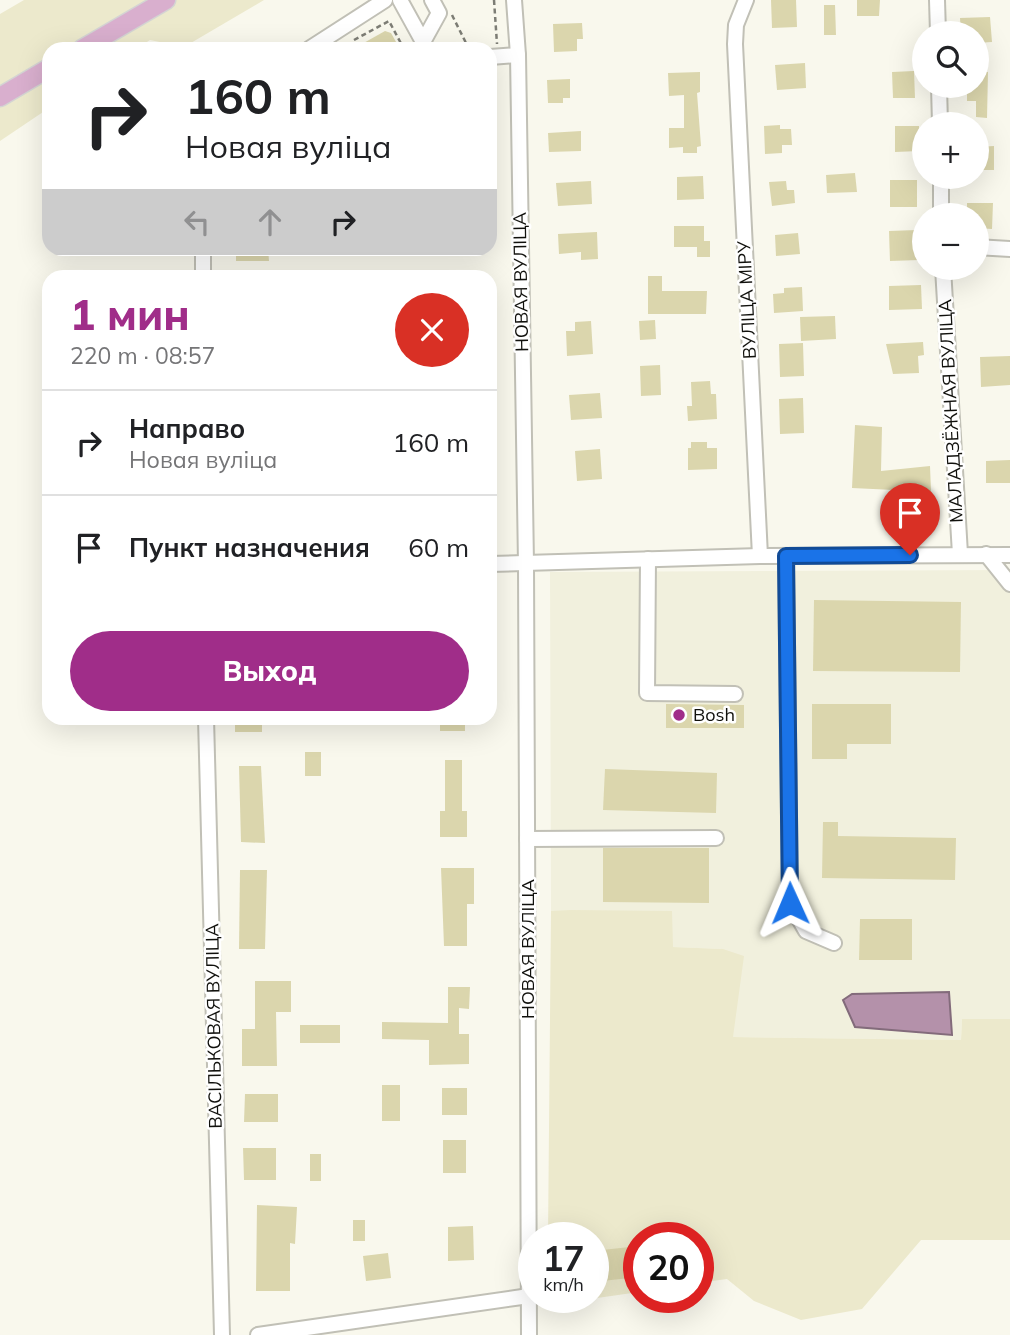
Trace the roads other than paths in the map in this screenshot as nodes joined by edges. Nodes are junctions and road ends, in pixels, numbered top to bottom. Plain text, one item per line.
1 (166, 0) edge
2 (385, 0) edge
3 (400, 0) edge
4 (432, 0) edge
5 (514, 0) edge
6 (746, 0) edge
7 (937, 0) edge
8 (938, 21) edge
9 (94, 42) edge
10 (320, 42) edge
11 (426, 42) edge
12 (430, 42) edge
13 (518, 55) junction
14 (497, 56) edge
15 (42, 72) edge
16 (0, 97) edge
17 (989, 248) edge
18 (1010, 249) edge
19 (944, 280) edge
20 (960, 554) junction
21 (986, 554) junction
22 (1010, 555) edge
23 (760, 556) junction
24 (786, 556) junction
25 (648, 559) junction
26 (497, 564) edge
27 (526, 564) junction
28 (1010, 584) edge
29 (735, 694) dead end
30 (206, 725) edge
31 (716, 838) dead end
32 (527, 839) junction
33 (834, 943) dead end
34 (529, 1222) edge
35 (518, 1298) edge
36 (529, 1313) edge
37 (222, 1335) edge
38 (258, 1335) edge
39 (530, 1335) edge

1 - 9 main road
2 - 10 street
3 - 11 street
4 - 12 street
5 - 13 street, НОВАЯ ВУЛІЦА
6 - 23 street, ВУЛІЦА МІРУ
7 - 8 street
13 - 14 street
13 - 27 street, НОВАЯ ВУЛІЦА
15 - 16 main road
17 - 18 street
19 - 20 street, МАЛАДЗЁЖНАЯ ВУЛІЦА
20 - 21 street
20 - 24 street
21 - 22 street
21 - 28 street
23 - 24 street
23 - 25 street
24 - 33 street
25 - 27 street
25 - 29 street
26 - 27 street
27 - 32 street, НОВАЯ ВУЛІЦА
30 - 37 street, ВАСІЛЬКОВАЯ ВУЛІЦА
31 - 32 street
32 - 34 street, НОВАЯ ВУЛІЦА
35 - 38 street
36 - 39 street, НОВАЯ ВУЛІЦА

